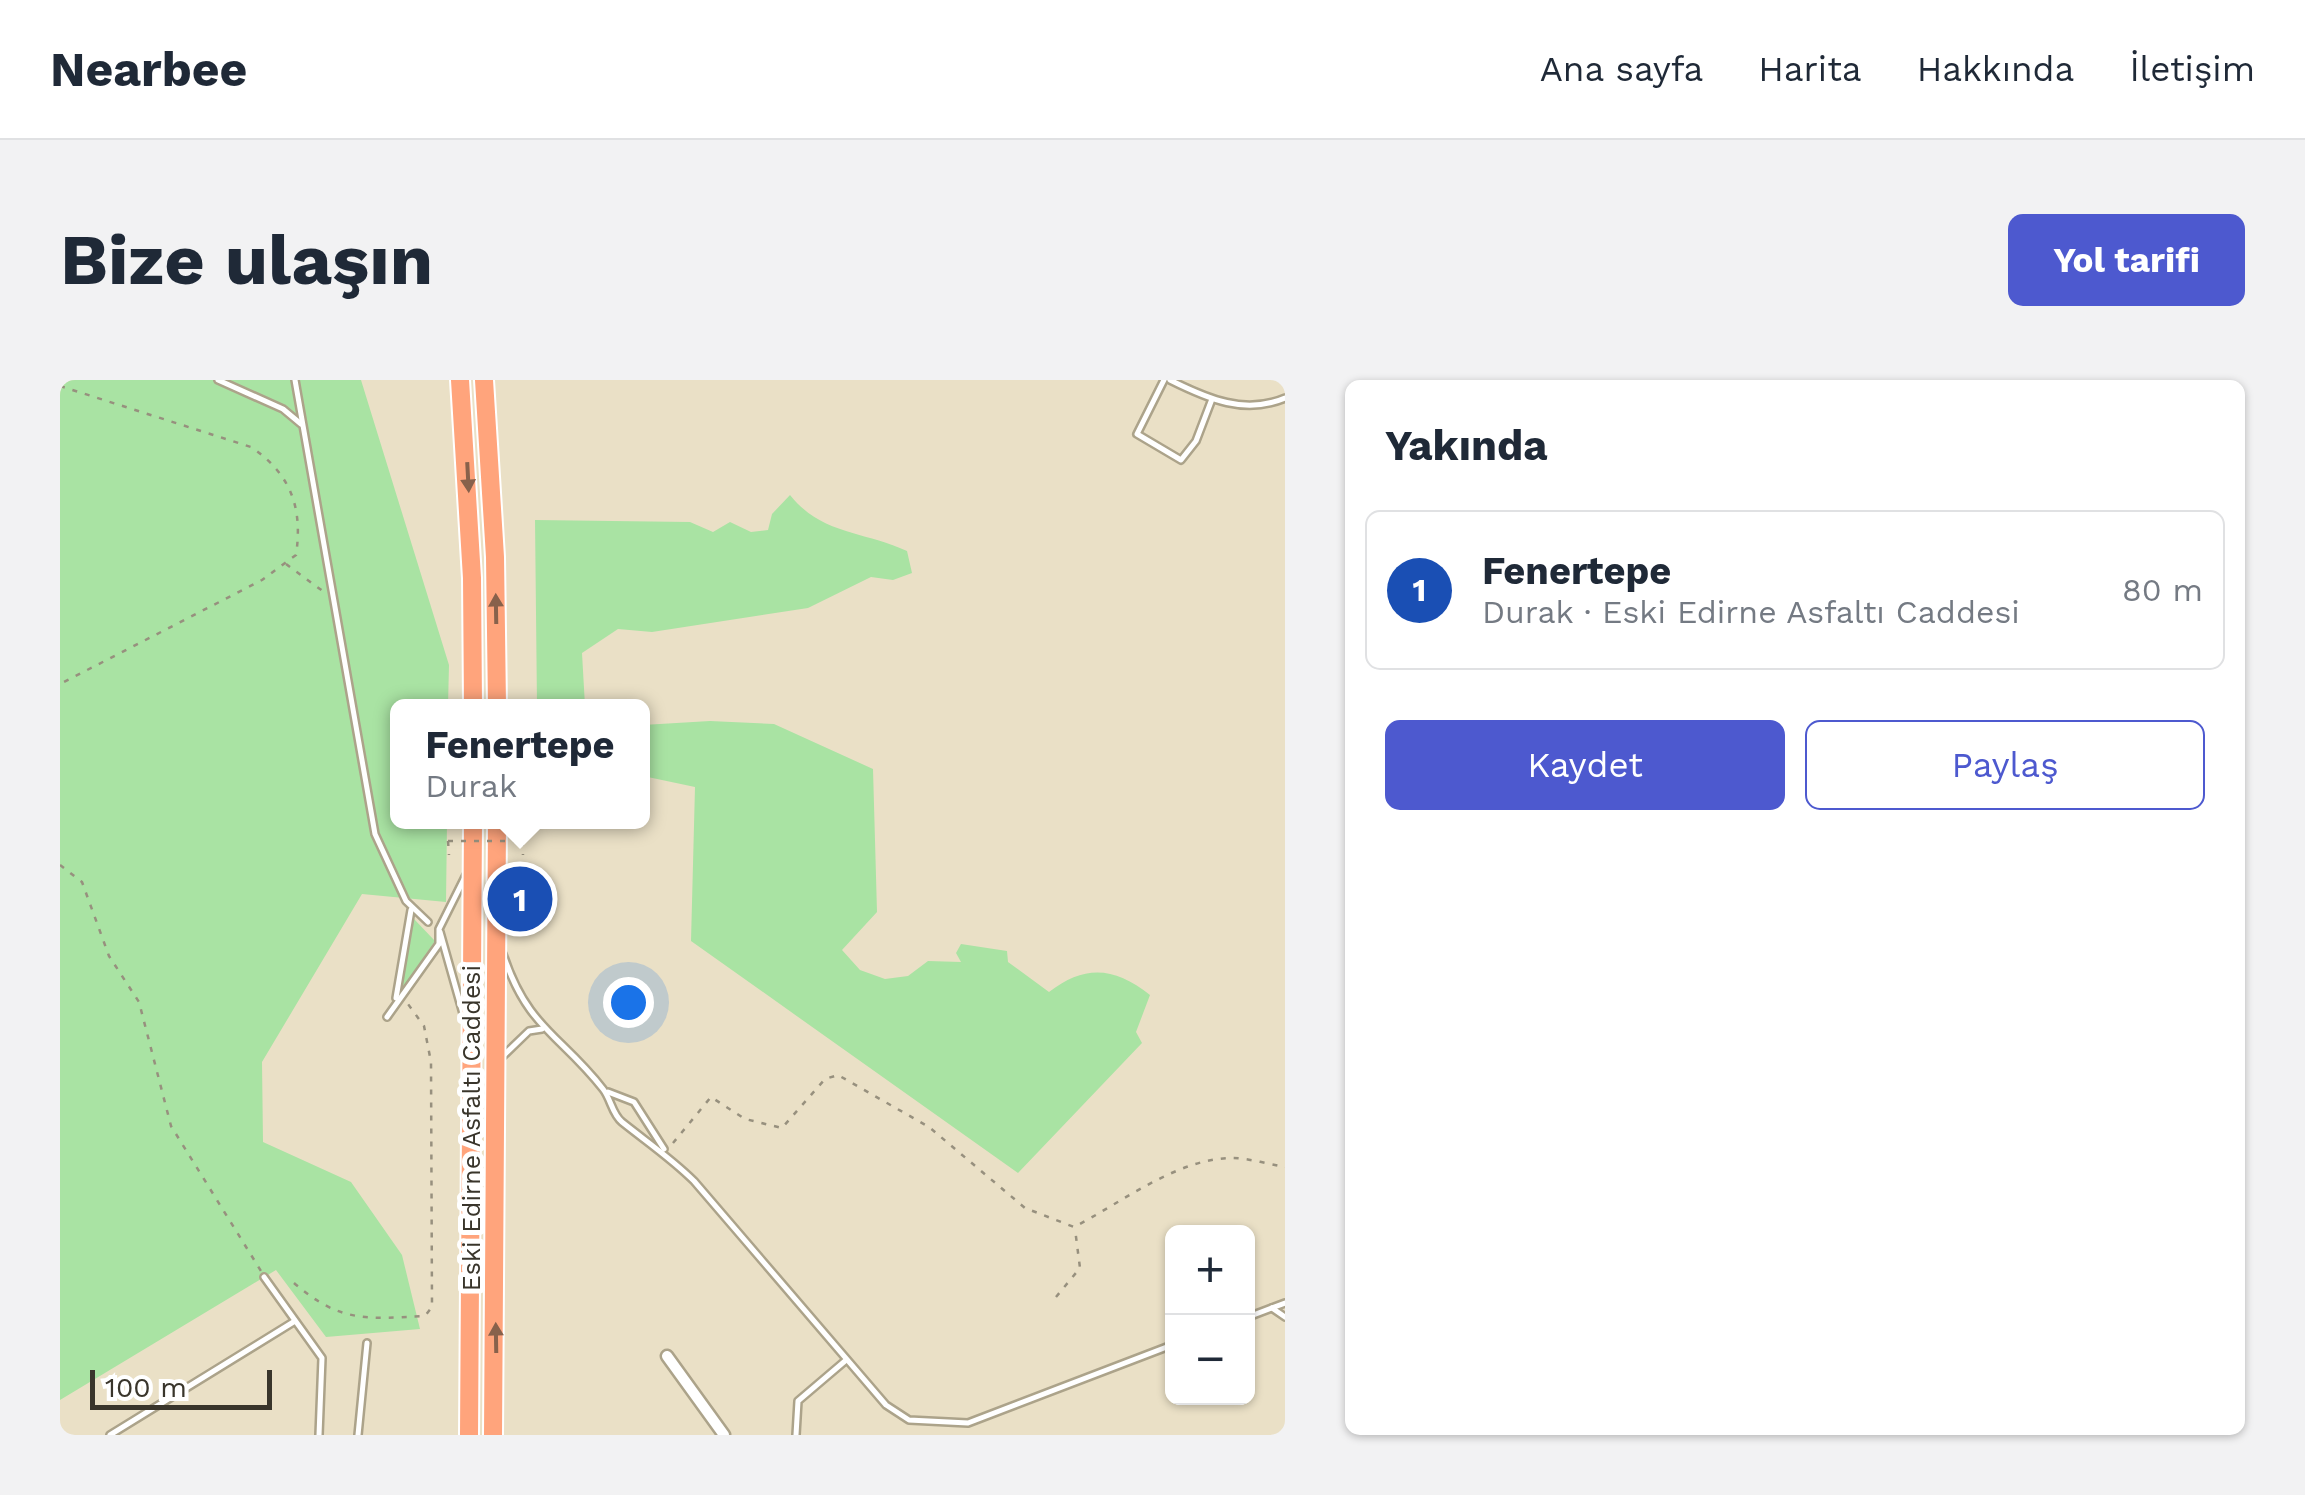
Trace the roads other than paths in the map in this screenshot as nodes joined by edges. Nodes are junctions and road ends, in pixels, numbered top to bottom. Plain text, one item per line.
1 (218, 380) edge
2 (295, 380) edge
3 (460, 380) edge
4 (484, 380) edge
5 (1167, 380) edge
6 (1212, 398) junction
7 (1285, 398) edge
8 (303, 426) junction
9 (473, 699) edge
10 (497, 699) edge
11 (472, 829) edge
12 (496, 829) edge
13 (472, 858) junction
14 (411, 909) junction
15 (428, 922) dead end
16 (496, 927) junction
17 (439, 929) junction
18 (398, 998) junction
19 (388, 1017) dead end
20 (542, 1030) junction
21 (472, 1049) junction
22 (496, 1064) junction
23 (605, 1091) junction
24 (666, 1153) junction
25 (264, 1277) road end
26 (1285, 1303) edge
27 (1272, 1308) junction
28 (1253, 1315) edge
29 (1285, 1317) edge
30 (295, 1321) junction
31 (367, 1343) dead end
32 (1165, 1348) edge
33 (666, 1356) dead end
34 (846, 1360) junction
35 (110, 1435) edge
36 (319, 1435) edge
37 (358, 1435) edge
38 (469, 1435) edge
39 (493, 1435) edge
40 (724, 1435) edge
41 (796, 1435) edge

1 - 8 lane
2 - 8 lane
3 -> 9 highway
10 -> 4 highway
5 - 6 lane
5 - 6 lane
6 - 7 lane
8 - 14 lane
11 - 13 highway, Eski Edirne Asfaltı Caddesi
12 - 16 highway, Eski Edirne Asfaltı Caddesi
13 - 17 lane
13 - 21 highway, Eski Edirne Asfaltı Caddesi
14 - 15 lane
14 - 18 lane
16 - 20 lane
16 - 22 highway, Eski Edirne Asfaltı Caddesi
17 - 18 lane
17 - 21 lane
18 - 19 lane
20 - 22 lane
20 - 23 lane
21 - 38 highway, Eski Edirne Asfaltı Caddesi
39 -> 22 highway, Eski Edirne Asfaltı Caddesi
23 - 24 lane
23 - 24 lane
24 - 34 lane
25 - 30 lane
26 - 27 lane
27 - 28 lane
27 - 29 lane
30 - 35 lane
30 - 36 lane
31 - 37 lane
32 - 34 lane
33 - 40 street
34 - 41 lane

